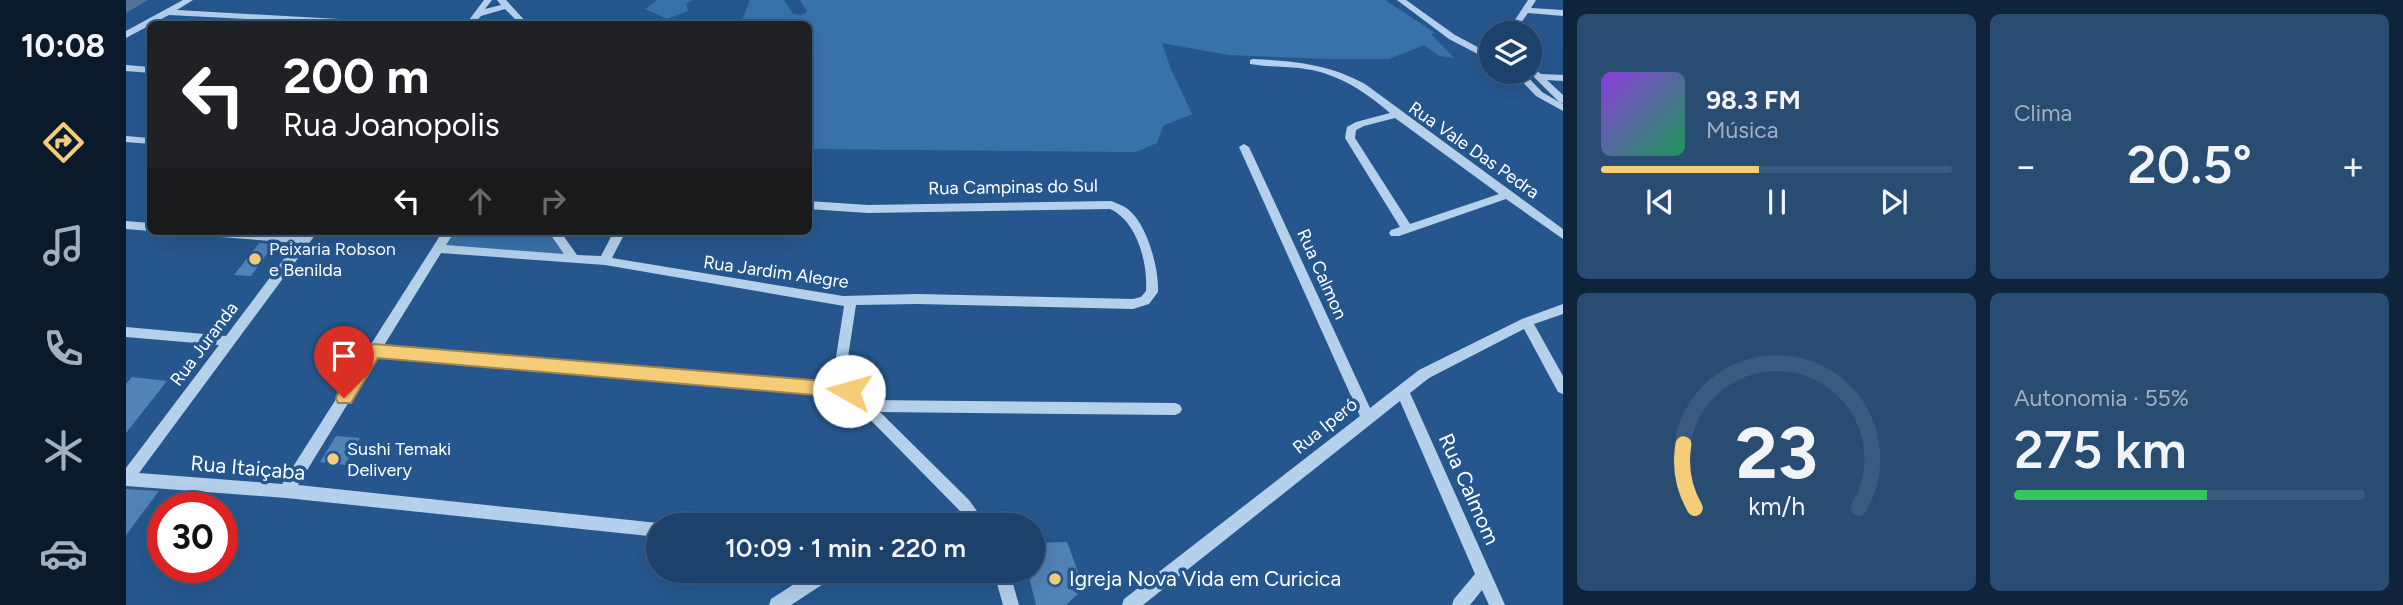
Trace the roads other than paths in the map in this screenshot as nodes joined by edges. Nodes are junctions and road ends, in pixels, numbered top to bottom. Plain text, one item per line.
1 (189, 0) edge
2 (488, 0) edge
3 (1401, 0) edge
4 (1532, 0) edge
5 (504, 3) edge
6 (1524, 10) junction
7 (169, 12) junction
8 (1563, 13) edge
9 (477, 14) junction
10 (152, 21) edge
11 (324, 21) edge
12 (472, 21) edge
13 (521, 21) edge
14 (1518, 21) edge
15 (147, 24) edge
16 (126, 35) edge
17 (1479, 52) edge
18 (1253, 62) dead end
19 (126, 68) edge
20 (147, 70) edge
21 (1542, 77) edge
22 (1563, 78) edge
23 (1542, 79) edge
24 (1529, 84) edge
25 (1563, 100) edge
26 (1563, 108) edge
27 (1396, 114) junction
28 (126, 139) edge
29 (147, 141) edge
30 (1244, 147) dead end
31 (1509, 194) junction
32 (812, 205) edge
33 (126, 225) edge
34 (147, 228) edge
35 (1407, 229) junction
36 (1395, 233) dead end
37 (308, 235) edge
38 (447, 235) edge
39 (557, 235) edge
40 (618, 235) edge
41 (1563, 235) edge
42 (438, 249) junction
43 (574, 258) junction
44 (605, 261) junction
45 (1150, 296) joint
46 (850, 301) junction
47 (1563, 309) edge
48 (1526, 322) junction
49 (126, 332) edge
50 (228, 341) junction
51 (374, 351) junction
52 (1563, 388) edge
53 (847, 389) junction
54 (1402, 390) junction
55 (866, 406) junction
56 (1175, 409) dead end
57 (1367, 416) junction
58 (126, 479) edge
59 (286, 491) junction
60 (970, 513) edge
61 (646, 529) edge
62 (1484, 576) junction
63 (811, 583) edge
64 (1004, 583) edge
65 (777, 605) edge
66 (1011, 605) edge
67 (1130, 605) edge
68 (1460, 605) edge
69 (1497, 605) edge

1 - 7 street
2 - 9 street
3 - 17 street
4 - 6 street
5 - 9 street
5 - 13 street
6 - 8 street
6 - 14 street
7 - 10 street
7 - 11 street
9 - 12 street
15 - 16 street
18 - 27 street
19 - 20 street
21 - 22 street
23 - 25 street
24 - 26 street
27 - 31 street, Rua Vale Das Pedra
27 - 35 street, Rua Vale Das Pedra
28 - 29 street
30 - 57 street, Rua Calmon
31 - 35 street
31 - 41 street, Rua Vale Das Pedra
32 - 45 street, Rua Campinas do Sul
33 - 34 street
35 - 36 street
37 - 50 street, Rua Juranda
38 - 42 street
39 - 43 street
40 - 44 street
42 - 43 street, Rua Jardim Alegre
42 - 51 street
43 - 44 street, Rua Jardim Alegre
44 - 46 street, Rua Jardim Alegre
45 - 46 street, Rua Jardim Alegre
46 - 53 street
47 - 48 street, Rua Iperó
48 - 52 street
48 - 54 street, Rua Iperó
49 - 50 street
50 - 58 street, Rua Juranda
51 - 53 street
51 - 59 street
53 - 55 street
54 - 57 street, Rua Iperó
54 - 62 street, Rua Calmom
55 - 56 street
55 - 60 street
57 - 67 street, Rua Iperó
58 - 59 street, Rua Itaiçaba
59 - 61 street, Rua Itaiçaba
62 - 68 street
62 - 69 street, Rua Calmom
63 - 65 street
64 - 66 street

